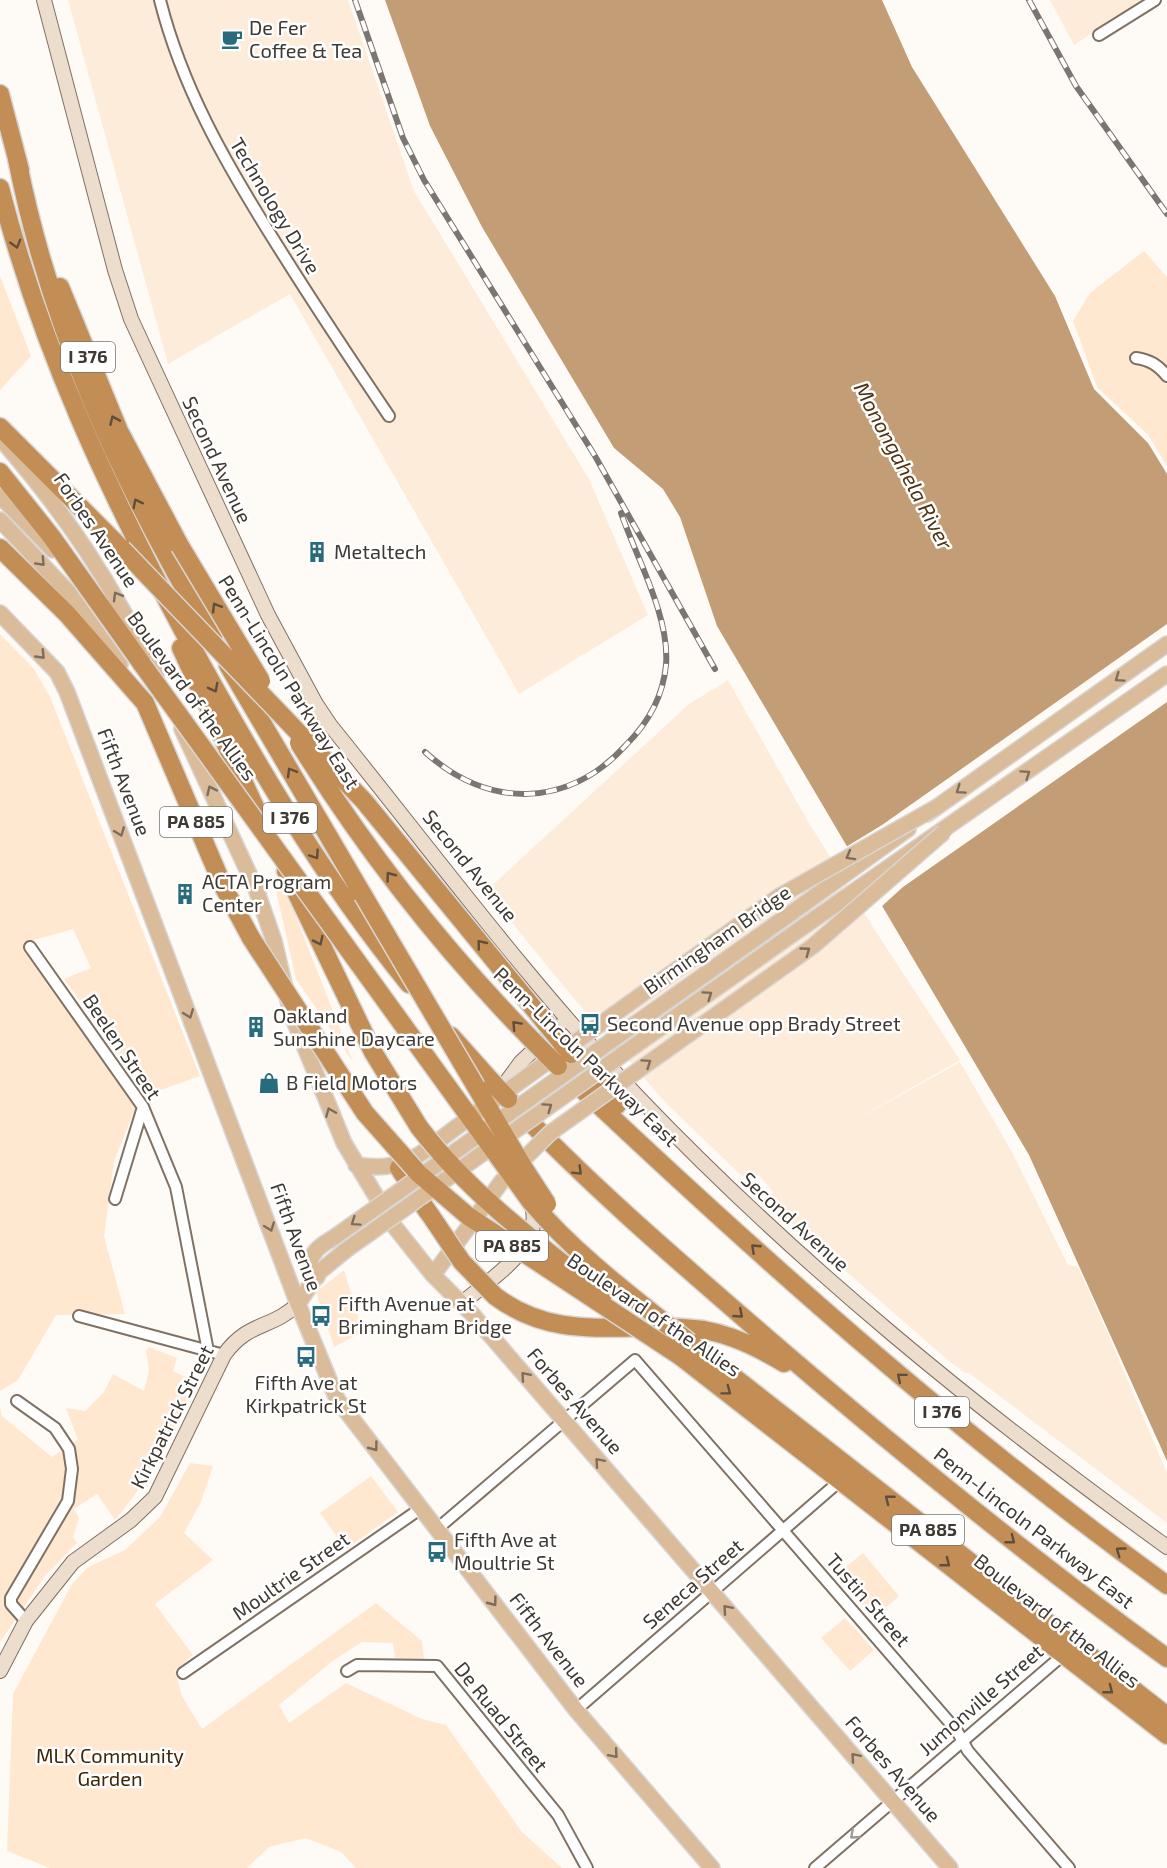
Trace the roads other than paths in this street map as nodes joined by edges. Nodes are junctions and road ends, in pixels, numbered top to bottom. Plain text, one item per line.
1 (44, 0) edge
2 (160, 0) edge
3 (1155, 0) edge
4 (1099, 35) dead end
5 (0, 94) edge
6 (0, 188) edge
7 (1136, 358) dead end
8 (1167, 376) edge
9 (389, 416) dead end
10 (0, 427) edge
11 (0, 438) edge
12 (0, 472) edge
13 (0, 496) edge
14 (0, 520) edge
15 (127, 526) junction
16 (0, 548) edge
17 (172, 550) junction
18 (96, 600) junction
19 (0, 613) edge
20 (1167, 644) edge
21 (1167, 674) edge
22 (145, 704) junction
23 (937, 807) junction
24 (944, 832) junction
25 (30, 947) dead end
26 (567, 1018) junction
27 (565, 1060) junction
28 (143, 1107) junction
29 (365, 1113) junction
30 (356, 1165) junction
31 (115, 1199) dead end
32 (434, 1275) junction
33 (317, 1277) junction
34 (619, 1287) junction
35 (462, 1303) junction
36 (298, 1304) junction
37 (79, 1316) dead end
38 (685, 1349) junction
39 (208, 1351) junction
40 (224, 1355) junction
41 (820, 1383) junction
42 (17, 1401) dead end
43 (564, 1420) junction
44 (834, 1486) dead end
45 (420, 1509) junction
46 (437, 1529) junction
47 (784, 1530) junction
48 (1167, 1547) edge
49 (1167, 1585) edge
50 (712, 1592) junction
51 (26, 1621) junction
52 (1062, 1655) junction
53 (1167, 1658) edge
54 (0, 1671) edge
55 (347, 1671) dead end
56 (183, 1673) dead end
57 (576, 1710) junction
58 (1167, 1716) edge
59 (1167, 1735) edge
60 (963, 1739) junction
61 (893, 1801) junction
62 (587, 1868) edge
63 (712, 1868) edge
64 (815, 1868) edge
65 (950, 1868) edge
66 (1069, 1868) edge

1 - 26 main road, Second Avenue
2 - 9 street, Technology Drive
3 - 4 street
17 -> 5 highway, Penn-Lincoln Parkway East / I 376
6 -> 15 highway, Penn-Lincoln Parkway East / I 376
7 - 8 street
27 -> 10 highway, bridge
30 -> 11 main road, Forbes Avenue
12 - 18 highway
13 - 18 main road, Boulevard of the Allies / PA 885
14 -> 22 main road, Boulevard of the Allies / PA 885
15 -> 38 highway, bridge
15 -> 41 highway, Penn-Lincoln Parkway East / I 376, bridge
16 - 22 highway
27 -> 17 highway, Penn-Lincoln Parkway East / I 376, bridge
34 -> 17 highway, bridge
18 - 34 highway, Boulevard of the Allies / PA 885, bridge
19 -> 36 main road, Fifth Avenue
20 -> 23 main road, Birmingham Bridge
24 -> 21 main road, Birmingham Bridge
22 - 29 highway, Boulevard of the Allies / PA 885, bridge
23 -> 30 main road, bridge
23 -> 33 main road, Birmingham Bridge, bridge
32 -> 24 main road, bridge
33 -> 24 main road, Birmingham Bridge, bridge
25 - 28 street, Beelen Street
26 - 35 main road
26 - 48 main road, Second Avenue
49 -> 27 highway, Penn-Lincoln Parkway East / I 376
28 - 31 street
28 - 39 street, Beelen Street
29 - 38 highway, Boulevard of the Allies / PA 885, bridge
29 - 41 highway, bridge
30 - 32 main road, Forbes Avenue
32 - 35 main road, Forbes Avenue
33 - 36 main road, Birmingham Bridge
34 - 38 highway, Boulevard of the Allies / PA 885, bridge
43 -> 35 main road, Forbes Avenue
36 - 40 main road, Kirkpatrick Street
36 -> 45 main road, Fifth Avenue
37 - 39 street
38 -> 52 highway, Boulevard of the Allies / PA 885
58 -> 38 highway, Boulevard of the Allies / PA 885
39 - 40 street
40 - 51 main road, Kirkpatrick Street
41 -> 53 highway, Penn-Lincoln Parkway East / I 376
42 - 51 street
43 - 46 street
43 - 47 street, Tustin Street
50 -> 43 main road, Forbes Avenue
44 - 47 street, Seneca Street
45 - 46 main road, Fifth Avenue
45 - 56 street, Moultrie Street
46 -> 57 main road, Fifth Avenue
47 - 50 street, Seneca Street
47 - 60 street, Tustin Street
50 - 57 street, Seneca Street
61 -> 50 main road, Forbes Avenue
51 - 54 main road, Kirkpatrick Street
52 -> 59 highway, Boulevard of the Allies / PA 885
52 - 60 street, Jumonville Street
55 - 62 street, De Ruad Street
57 -> 63 main road, Fifth Avenue
60 - 61 street, Jumonville Street
60 - 66 street, Tustin Street
61 -> 64 street, Jumonville Street
61 - 65 main road, Forbes Avenue

